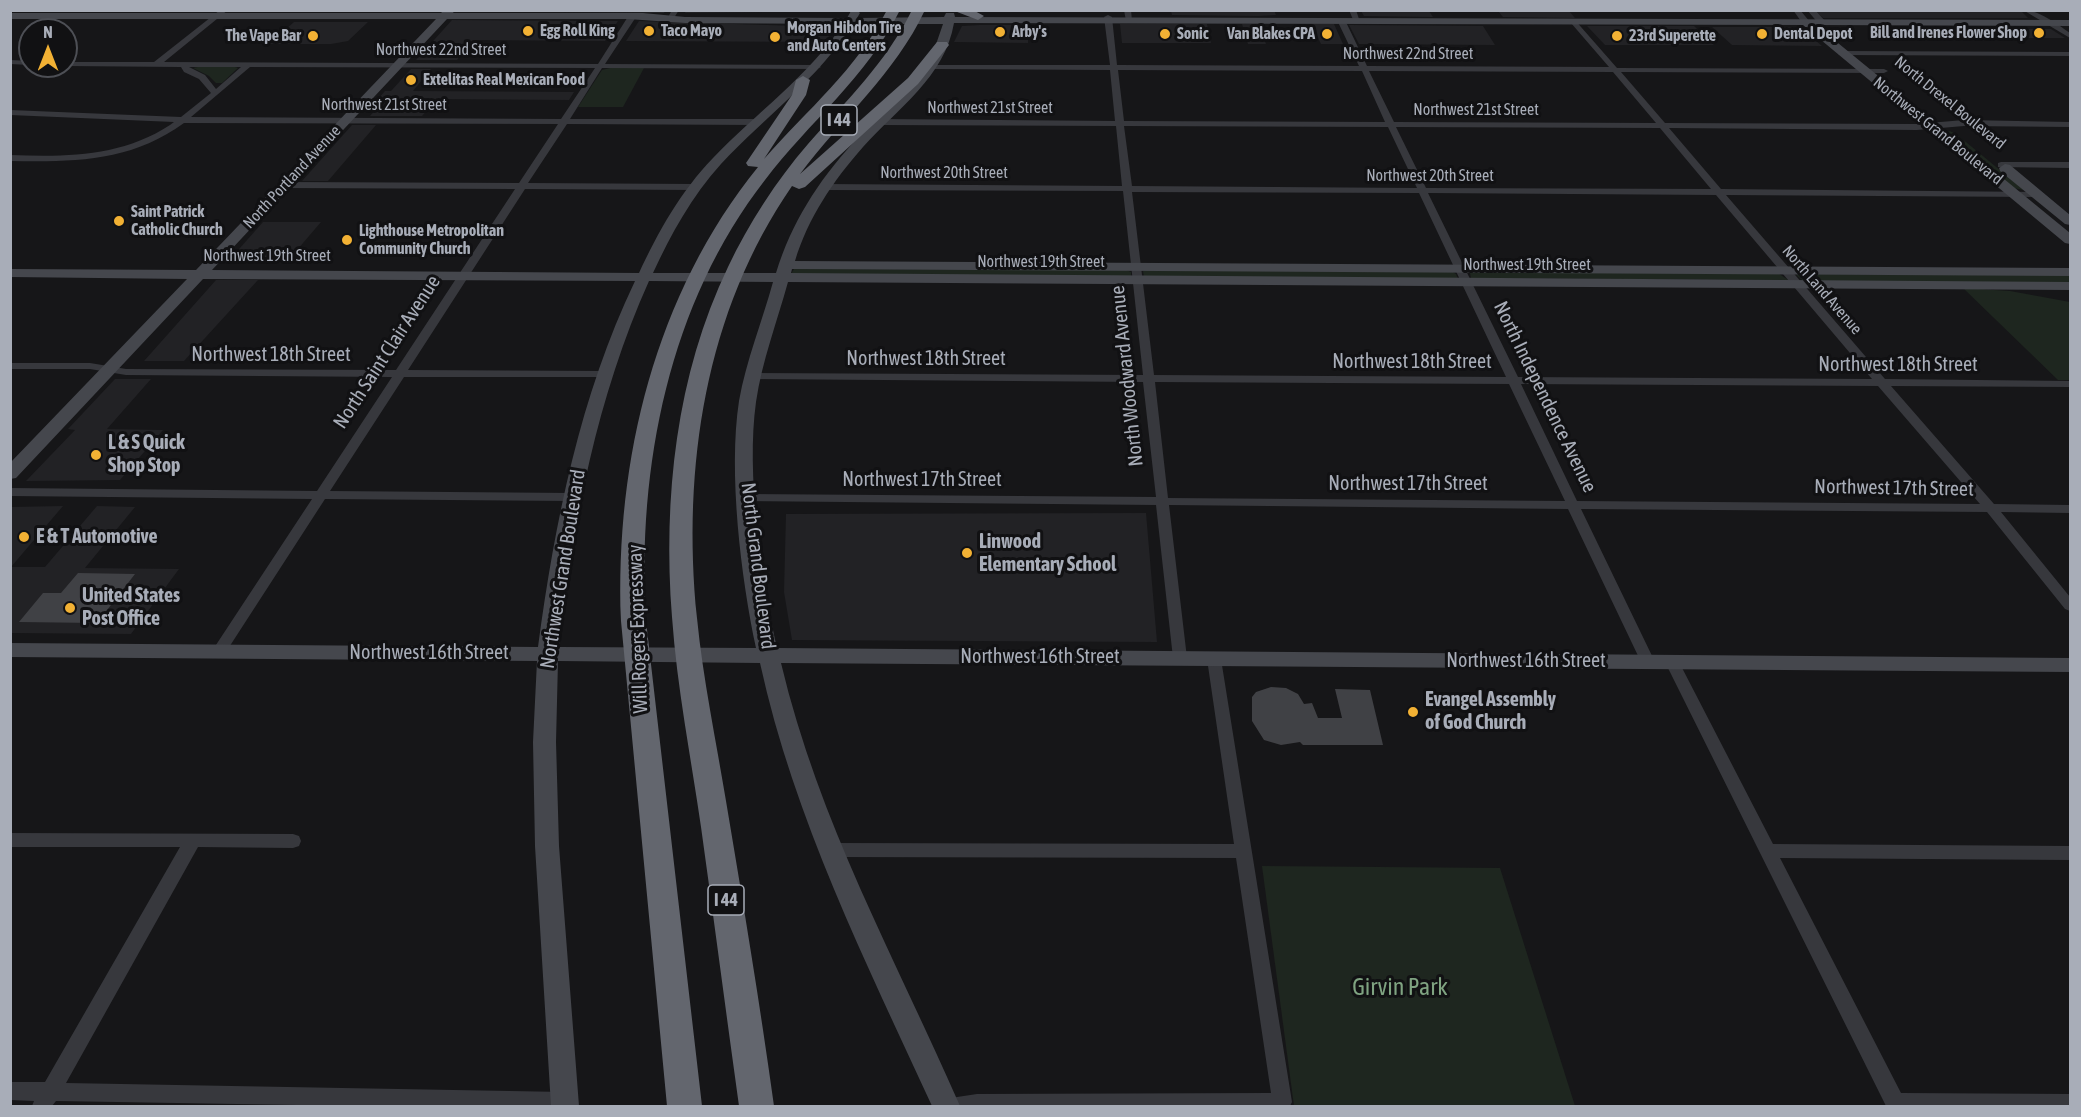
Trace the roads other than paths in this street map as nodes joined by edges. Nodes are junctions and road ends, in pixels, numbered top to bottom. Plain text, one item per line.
1 (894, 10) edge
2 (919, 10) edge
3 (1796, 10) edge
4 (2026, 10) edge
5 (222, 13) edge
6 (447, 13) edge
7 (672, 15) edge
8 (1128, 15) edge
9 (1355, 15) edge
10 (10, 16) edge
11 (949, 16) edge
12 (978, 16) joint
13 (1575, 16) edge
14 (1808, 16) edge
15 (632, 17) junction
16 (855, 19) edge
17 (1108, 19) junction
18 (1341, 20) junction
19 (1822, 22) junction
20 (2048, 23) junction
21 (2070, 23) edge
22 (2070, 36) edge
23 (942, 45) junction
24 (1842, 52) junction
25 (1861, 53) junction
26 (2070, 54) edge
27 (78, 64) edge
28 (155, 65) junction
29 (186, 65) junction
30 (248, 65) junction
31 (398, 65) junction
32 (600, 66) junction
33 (817, 67) junction
34 (933, 67) junction
35 (1113, 68) junction
36 (1364, 69) junction
37 (1614, 70) junction
38 (1865, 71) junction
39 (1884, 71) junction
40 (803, 80) junction
41 (215, 93) junction
42 (10, 112) edge
43 (183, 120) junction
44 (346, 120) junction
45 (564, 121) junction
46 (757, 122) junction
47 (880, 122) junction
48 (1120, 123) junction
49 (1389, 124) junction
50 (2070, 124) edge
51 (1950, 125) junction
52 (1662, 126) junction
53 (1932, 126) junction
54 (1967, 138) dead end
55 (10, 158) edge
56 (1996, 162) joint
57 (2070, 165) edge
58 (284, 185) junction
59 (521, 186) junction
60 (695, 187) junction
61 (823, 188) junction
62 (1126, 189) junction
63 (1422, 190) junction
64 (748, 192) junction
65 (1718, 192) junction
66 (2014, 194) junction
67 (2036, 194) junction
68 (767, 211) junction
69 (2068, 217) edge
70 (2070, 240) edge
71 (10, 263) edge
72 (205, 268) junction
73 (467, 270) junction
74 (1785, 270) junction
75 (648, 271) junction
76 (776, 272) junction
77 (2070, 272) edge
78 (10, 273) edge
79 (1136, 274) junction
80 (1463, 276) junction
81 (1796, 284) junction
82 (1985, 286) junction
83 (2070, 286) edge
84 (2070, 300) edge
85 (10, 366) edge
86 (110, 369) junction
87 (400, 374) junction
88 (605, 374) junction
89 (752, 376) junction
90 (1149, 378) junction
91 (1513, 381) junction
92 (1884, 383) junction
93 (2070, 384) edge
94 (10, 474) edge
95 (10, 492) edge
96 (321, 495) junction
97 (571, 497) junction
98 (746, 498) junction
99 (1161, 501) junction
100 (1573, 504) junction
101 (1991, 508) junction
102 (2070, 509) edge
103 (2070, 606) edge
104 (10, 650) edge
105 (219, 651) junction
106 (556, 654) junction
107 (762, 656) junction
108 (1179, 658) junction
109 (1214, 659) junction
110 (1648, 662) junction
111 (1672, 662) junction
112 (2070, 665) edge
113 (10, 840) edge
114 (293, 841) dead end
115 (192, 842) junction
116 (829, 850) junction
117 (1243, 851) junction
118 (1768, 851) junction
119 (2070, 853) edge
120 (10, 1091) edge
121 (46, 1099) edge
122 (2070, 1103) edge
123 (565, 1104) edge
124 (1895, 1104) edge
125 (684, 1107) edge
126 (756, 1107) edge
127 (946, 1107) edge
128 (951, 1107) edge

1 - 64 highway, Will Rogers Expressway / I 44
2 - 68 highway, I 44
3 - 14 street
4 - 20 street
5 - 6 main road
5 - 10 main road
5 - 28 street
6 - 15 main road
6 - 31 main road, North Portland Avenue
7 - 15 main road
7 - 16 main road
7 - 16 main road
8 - 17 main road
8 - 18 main road
9 - 13 main road
9 - 18 main road
11 - 12 highway
11 - 16 main road
11 - 17 main road
11 - 23 main road, North Grand Boulevard
12 - 17 main road
13 - 14 main road
13 - 37 street, North Land Avenue
14 - 19 main road
14 - 24 main road, Northwest Grand Boulevard
15 - 32 street, North Saint Clair Avenue
16 - 33 main road, Northwest Grand Boulevard
17 - 35 street, North Woodward Avenue
18 - 36 street, North Independence Avenue
19 - 20 main road
19 - 25 main road, North Drexel Boulevard
20 - 21 main road
20 - 22 street
23 - 34 main road, North Grand Boulevard
23 - 68 highway
24 - 25 street
24 - 38 main road, Northwest Grand Boulevard
25 - 26 street
25 - 39 main road, North Drexel Boulevard
27 - 28 street, Northwest 22nd Street
28 - 29 street, Northwest 22nd Street
29 - 30 street, Northwest 22nd Street
29 - 41 street
30 - 31 street, Northwest 22nd Street
30 - 41 street
31 - 32 street, Northwest 22nd Street
31 - 44 main road, North Portland Avenue
32 - 33 street, Northwest 22nd Street
32 - 45 street, North Saint Clair Avenue
33 - 40 main road, Northwest Grand Boulevard
34 - 35 street, Northwest 22nd Street
34 - 47 main road, North Grand Boulevard
35 - 36 street, Northwest 22nd Street
35 - 48 street, North Woodward Avenue
36 - 37 street, Northwest 22nd Street
36 - 49 street, North Independence Avenue
37 - 38 street, Northwest 22nd Street
37 - 52 street, North Land Avenue
38 - 39 street, Northwest 22nd Street
38 - 53 main road, Northwest Grand Boulevard
39 - 51 main road, North Drexel Boulevard
40 - 46 main road, Northwest Grand Boulevard
40 - 64 highway
41 - 43 street
42 - 43 street, Northwest 21st Street
43 - 44 street, Northwest 21st Street
43 - 55 street
44 - 45 street, Northwest 21st Street
44 - 58 main road, North Portland Avenue
45 - 46 street, Northwest 21st Street
45 - 59 street, North Saint Clair Avenue
46 - 60 main road, Northwest Grand Boulevard
47 - 48 street, Northwest 21st Street
47 - 61 main road, North Grand Boulevard
48 - 49 street, Northwest 21st Street
48 - 62 street, North Woodward Avenue
49 - 52 street, Northwest 21st Street
49 - 63 street, North Independence Avenue
50 - 51 street, Northwest 21st Street
51 - 53 street, Northwest 21st Street
51 - 54 main road, North Drexel Boulevard
52 - 53 street, Northwest 21st Street
52 - 65 street, North Land Avenue
53 - 66 main road, Northwest Grand Boulevard
56 - 57 street
56 - 67 main road, North Drexel Boulevard
58 - 59 street
58 - 72 main road, North Portland Avenue
59 - 60 street
59 - 73 street, North Saint Clair Avenue
60 - 75 main road, Northwest Grand Boulevard
61 - 62 street, Northwest 20th Street
61 - 76 main road, North Grand Boulevard
62 - 63 street, Northwest 20th Street
62 - 79 street, North Woodward Avenue
63 - 65 street, Northwest 20th Street
63 - 80 street, North Independence Avenue
64 - 125 highway, Will Rogers Expressway / I 44
65 - 66 street, Northwest 20th Street
65 - 74 street, North Land Avenue
66 - 67 street, Northwest 20th Street
66 - 70 main road, Northwest Grand Boulevard
67 - 69 main road, North Drexel Boulevard
68 - 126 highway, I 44
71 - 72 main road, Northwest 19th Street
72 - 73 main road, Northwest 19th Street
72 - 78 main road, Northwest 19th Street
72 - 86 main road, North Portland Avenue
73 - 75 main road, Northwest 19th Street
73 - 87 street, North Saint Clair Avenue
74 - 77 main road, Northwest 19th Street
74 - 80 main road, Northwest 19th Street
74 - 81 street, North Land Avenue
75 - 76 main road, Northwest 19th Street
75 - 88 main road, Northwest Grand Boulevard
76 - 79 main road, Northwest 19th Street
76 - 89 main road, North Grand Boulevard
79 - 80 main road, Northwest 19th Street
79 - 90 street, North Woodward Avenue
80 - 81 main road, Northwest 19th Street
80 - 91 street, North Independence Avenue
81 - 82 main road, Northwest 19th Street
81 - 92 street, North Land Avenue
82 - 83 main road, Northwest 19th Street
82 - 84 main road
85 - 86 street, Northwest 18th Street
86 - 87 street, Northwest 18th Street
86 - 94 main road, North Portland Avenue
87 - 88 street, Northwest 18th Street
87 - 96 street, North Saint Clair Avenue
88 - 97 main road, Northwest Grand Boulevard
89 - 90 street, Northwest 18th Street
89 - 98 main road, North Grand Boulevard
90 - 91 street, Northwest 18th Street
90 - 99 street, North Woodward Avenue
91 - 92 street, Northwest 18th Street
91 - 100 street, North Independence Avenue
92 - 93 street, Northwest 18th Street
92 - 101 street, North Land Avenue
95 - 96 street
96 - 97 street
96 - 105 street, North Saint Clair Avenue
97 - 106 main road, Northwest Grand Boulevard
98 - 99 street, Northwest 17th Street
98 - 107 main road, North Grand Boulevard
99 - 100 street, Northwest 17th Street
99 - 108 street, North Woodward Avenue
100 - 101 street, Northwest 17th Street
100 - 110 street, North Independence Avenue
101 - 102 street, Northwest 17th Street
101 - 103 street, North Land Avenue
104 - 105 main road, Northwest 16th Street
105 - 106 main road, Northwest 16th Street
106 - 107 main road, Northwest 16th Street
106 - 123 main road, Northwest Grand Boulevard
107 - 108 main road, Northwest 16th Street
107 - 116 main road, North Grand Boulevard
108 - 109 main road, Northwest 16th Street
109 - 110 main road, Northwest 16th Street
109 - 117 street
110 - 111 main road, Northwest 16th Street
111 - 112 main road, Northwest 16th Street
111 - 118 street
113 - 115 street
114 - 115 street
115 - 121 street
116 - 117 street
116 - 127 main road, North Grand Boulevard
117 - 128 street
118 - 119 street
118 - 124 street
120 - 121 street
121 - 123 street
122 - 124 street

